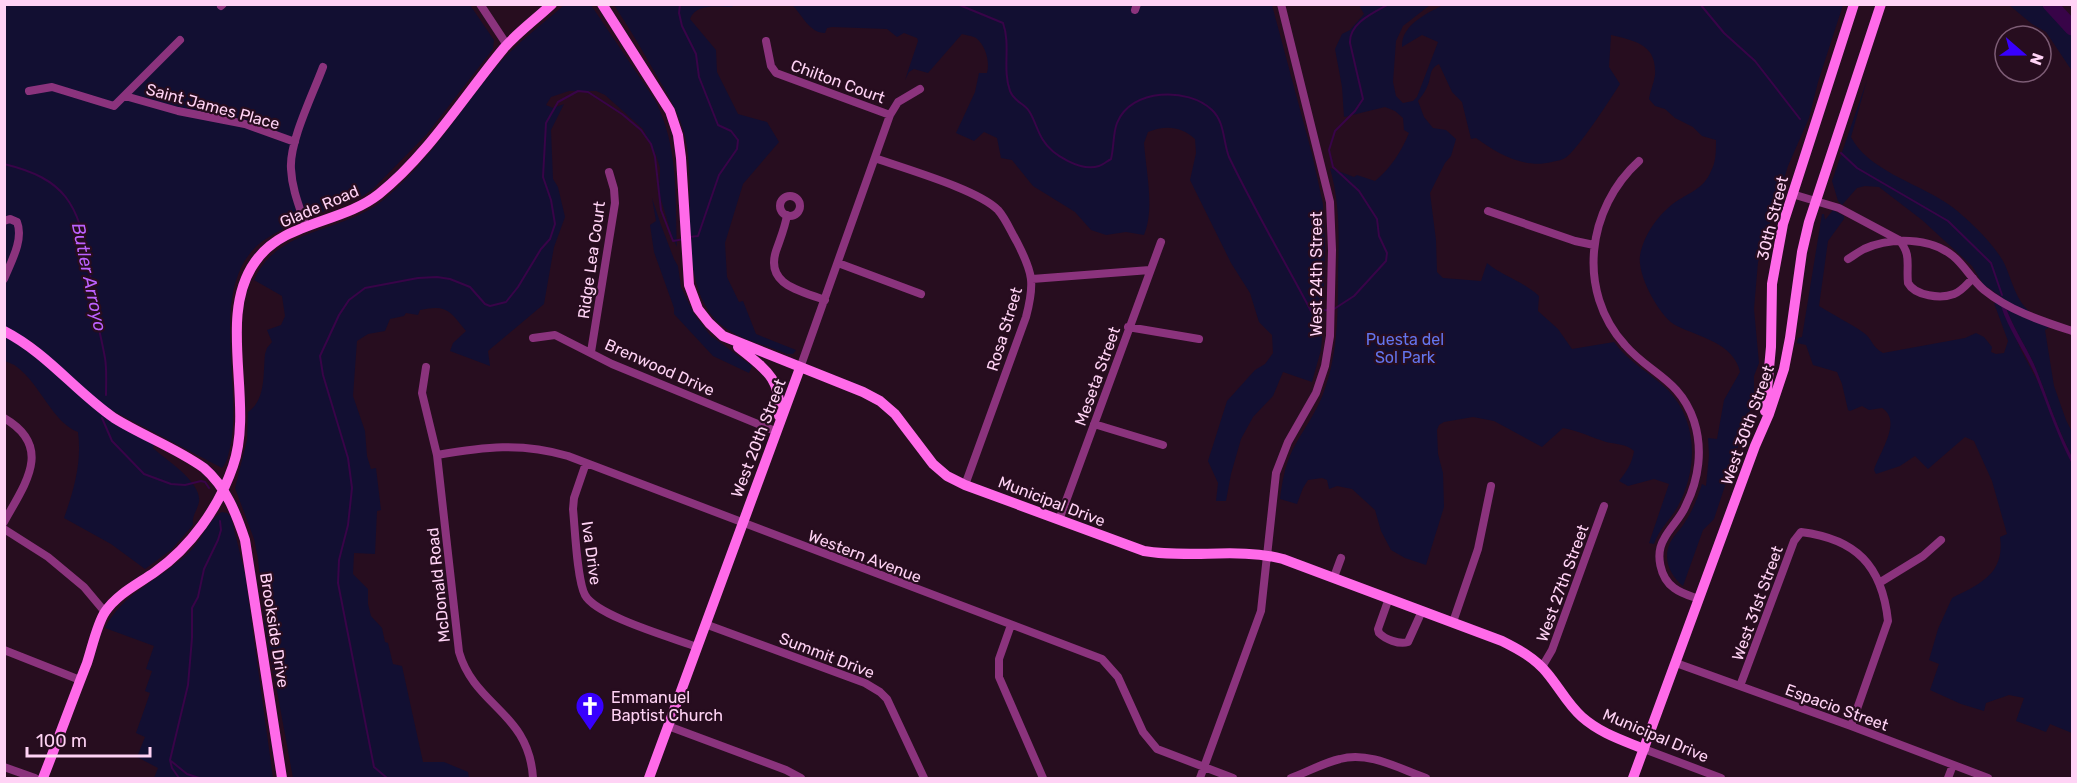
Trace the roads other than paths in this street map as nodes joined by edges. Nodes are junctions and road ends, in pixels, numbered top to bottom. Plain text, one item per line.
1 (480, 4) edge
2 (552, 4) edge
3 (602, 4) edge
4 (1281, 4) edge
5 (1854, 4) edge
6 (1881, 4) edge
7 (180, 40) dead end
8 (766, 41) dead end
9 (507, 45) junction
10 (323, 67) dead end
11 (920, 88) dead end
12 (30, 91) dead end
13 (124, 96) junction
14 (892, 111) junction
15 (295, 142) junction
16 (875, 158) junction
17 (1639, 161) dead end
18 (609, 172) dead end
19 (1792, 194) junction
20 (1816, 201) junction
21 (1488, 211) dead end
22 (787, 215) dead end
23 (4, 221) edge
24 (306, 227) junction
25 (1161, 242) dead end
26 (1901, 242) junction
27 (1594, 245) junction
28 (1848, 259) dead end
29 (838, 263) junction
30 (1150, 270) junction
31 (1973, 278) junction
32 (4, 279) edge
33 (1032, 279) junction
34 (921, 294) dead end
35 (825, 300) junction
36 (1128, 327) junction
37 (4, 331) edge
38 (2073, 331) edge
39 (723, 336) junction
40 (533, 338) dead end
41 (1199, 339) dead end
42 (591, 352) junction
43 (426, 367) dead end
44 (800, 368) junction
45 (4, 418) edge
46 (1094, 424) junction
47 (777, 427) junction
48 (1163, 445) dead end
49 (1755, 446) junction
50 (437, 455) junction
51 (586, 463) junction
52 (965, 485) junction
53 (1491, 486) dead end
54 (224, 490) junction
55 (1604, 506) dead end
56 (1059, 520) junction
57 (4, 522) edge
58 (742, 524) junction
59 (4, 529) edge
60 (1941, 540) dead end
61 (1267, 555) junction
62 (1341, 558) dead end
63 (1334, 577) junction
64 (1879, 583) junction
65 (1389, 598) junction
66 (1700, 599) junction
67 (1422, 611) junction
68 (105, 612) junction
69 (1453, 622) junction
70 (705, 624) junction
71 (1011, 625) junction
72 (697, 647) junction
73 (4, 650) edge
74 (1676, 663) junction
75 (1542, 667) junction
76 (80, 680) junction
77 (1740, 686) junction
78 (668, 726) junction
79 (1851, 726) junction
80 (1644, 749) junction
81 (1953, 765) junction
82 (4, 768) edge
83 (1204, 768) junction
84 (35, 778) edge
85 (43, 778) edge
86 (282, 778) edge
87 (533, 778) edge
88 (649, 778) edge
89 (801, 778) edge
90 (924, 778) edge
91 (1043, 778) edge
92 (1200, 778) edge
93 (1233, 778) edge
94 (1291, 778) edge
95 (1426, 778) edge
96 (1634, 778) edge
97 (1721, 778) edge
98 (1948, 778) edge
99 (1988, 778) edge

1 - 9 street
2 - 9 main road, Glade Road
3 - 39 main road, Municipal Drive
4 - 61 street, West 24th Street
5 - 19 main road, 30th Street
6 - 20 main road, West 30th Street
7 - 13 street
8 - 14 street, Chilton Court
9 - 24 main road, Glade Road
10 - 15 street
11 - 14 street
12 - 13 street
13 - 15 street, Saint James Place
14 - 16 street, West 20th Street
15 - 24 street
16 - 29 street, West 20th Street
16 - 33 street, Rosa Street
17 - 27 street
18 - 42 street, Ridge Lea Court
19 - 20 street
19 - 49 main road, 30th Street
20 - 26 street
20 - 49 main road, West 30th Street
21 - 27 street
22 - 35 street
23 - 32 street
24 - 54 main road, Glade Road
25 - 30 street, Meseta Street
26 - 28 street
26 - 31 street
26 - 31 street
27 - 66 street
29 - 34 street
29 - 35 street, West 20th Street
30 - 33 street
30 - 36 street, Meseta Street
31 - 38 street
33 - 52 street, Rosa Street
35 - 44 street, West 20th Street
36 - 41 street
36 - 46 street, Meseta Street
37 - 54 main road, Brookside Drive
39 - 44 main road, Municipal Drive
39 - 47 main road
40 - 42 street, Brenwood Drive
42 - 47 street, Brenwood Drive
43 - 50 street, McDonald Road
44 - 47 main road, West 20th Street
44 - 52 main road, Municipal Drive
45 - 57 street
46 - 48 street
46 - 56 street, Meseta Street
47 - 58 main road, West 20th Street
49 - 66 main road, West 30th Street
50 - 51 street, Western Avenue
50 - 87 street, McDonald Road
51 - 58 street, Western Avenue
51 - 72 street, Iva Drive
52 - 56 main road, Municipal Drive
53 - 69 street
54 - 68 main road, Glade Road
54 - 86 main road, Brookside Drive
55 - 75 street, West 27th Street
56 - 61 main road, Municipal Drive
58 - 70 main road, West 20th Street
58 - 71 street, Western Avenue
59 - 68 street
60 - 64 street
61 - 63 main road, Municipal Drive
61 - 83 street, West 24th Street
62 - 63 street
63 - 65 main road, Municipal Drive
64 - 77 street, West 31st Street
64 - 79 street
65 - 67 main road, Municipal Drive
65 - 67 street
66 - 74 main road, West 30th Street
67 - 69 main road, Municipal Drive
68 - 76 main road
69 - 75 main road, Municipal Drive
70 - 72 main road, West 20th Street
70 - 90 street, Summit Drive
71 - 83 street, Western Avenue
71 - 91 street
72 - 78 main road, West 20th Street
73 - 76 street
74 - 77 street, Espacio Street
74 - 80 main road, West 30th Street
75 - 80 main road, Municipal Drive
76 - 85 main road
77 - 79 street, Espacio Street
78 - 88 main road, West 20th Street
78 - 89 street
79 - 81 street, Espacio Street
80 - 96 main road, West 30th Street
80 - 97 street, Municipal Drive
81 - 98 street
81 - 99 street, Espacio Street
82 - 84 street
83 - 92 street, West 24th Street
83 - 93 street, Western Avenue
94 - 95 street

